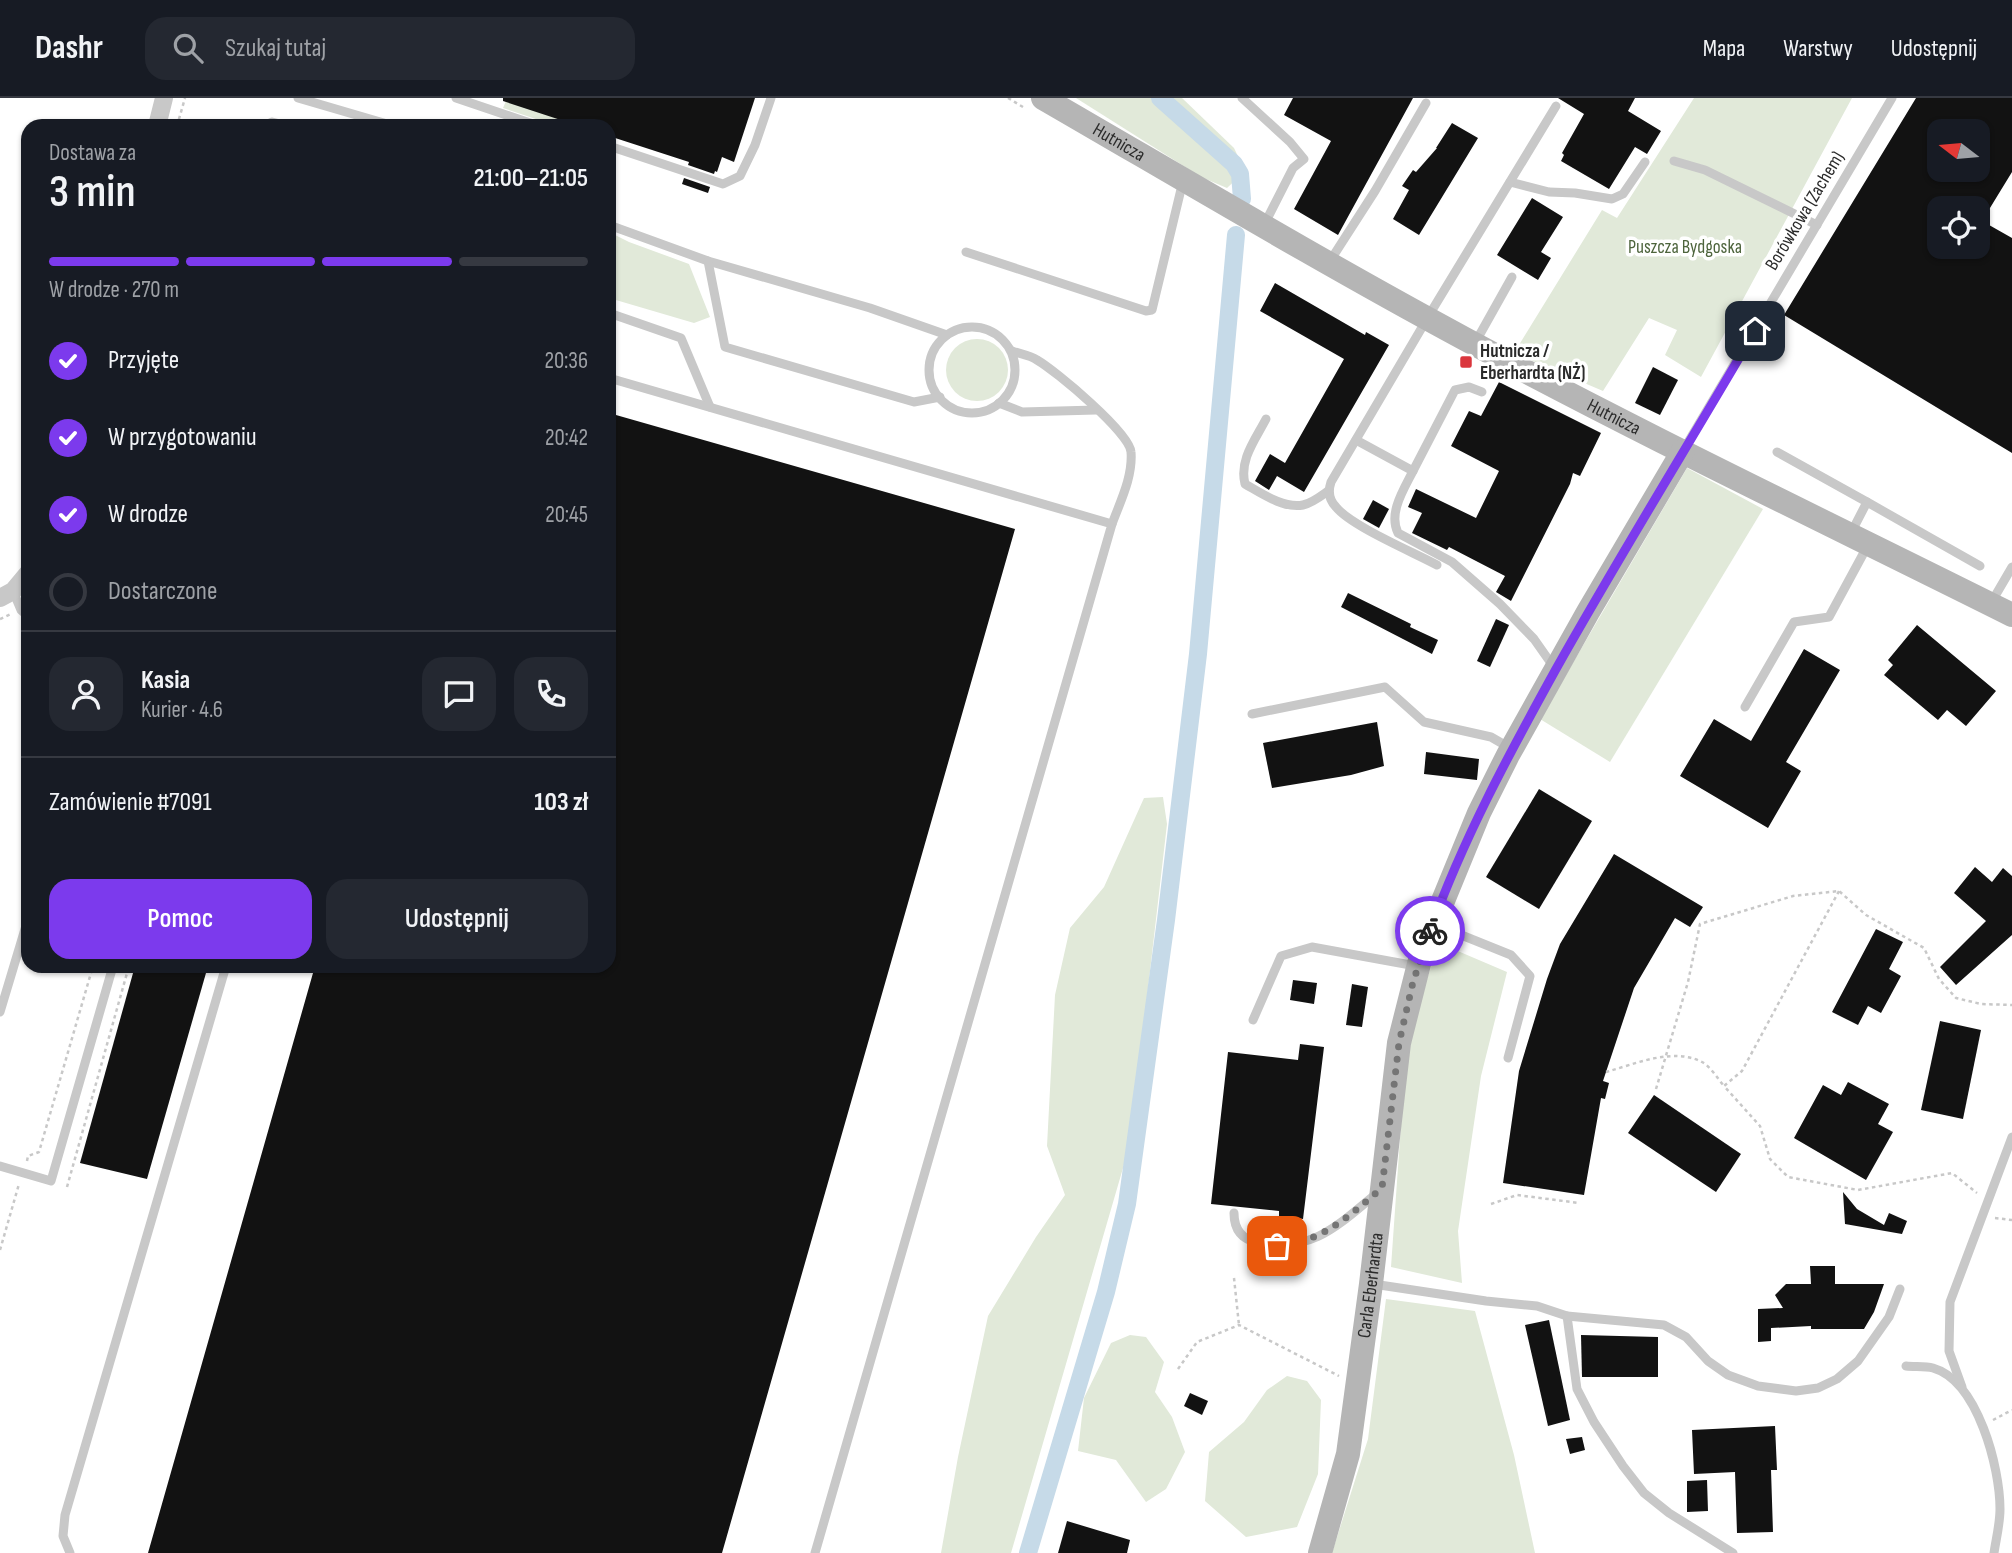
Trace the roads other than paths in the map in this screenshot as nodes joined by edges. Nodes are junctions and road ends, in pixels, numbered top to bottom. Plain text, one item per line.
1 (164, 98) edge
2 (298, 98) edge
3 (456, 98) edge
4 (771, 98) edge
5 (1043, 98) edge
6 (1892, 98) edge
7 (1247, 100) edge
8 (1426, 103) dead end
9 (1556, 106) dead end
10 (159, 119) edge
11 (370, 119) edge
12 (518, 119) edge
13 (616, 148) edge
14 (1644, 162) dead end
15 (1674, 162) dead end
16 (1183, 179) junction
17 (1510, 183) junction
18 (1817, 225) junction
19 (1264, 226) junction
20 (616, 228) edge
21 (966, 252) dead end
22 (708, 261) junction
23 (1329, 263) junction
24 (1512, 277) dead end
25 (616, 315) edge
26 (1427, 318) junction
27 (947, 335) junction
28 (1474, 344) junction
29 (1012, 351) junction
30 (616, 380) edge
31 (1482, 392) dead end
32 (940, 397) junction
33 (999, 403) junction
34 (710, 407) junction
35 (1096, 410) junction
36 (1266, 419) dead end
37 (1356, 440) junction
38 (1683, 451) junction
39 (1777, 452) dead end
40 (1413, 471) junction
41 (1328, 491) junction
42 (1867, 502) junction
43 (1112, 524) junction
44 (1860, 539) junction
45 (1437, 565) dead end
46 (1980, 566) dead end
47 (2012, 567) edge
48 (21, 580) edge
49 (6, 595) edge
50 (21, 610) edge
51 (2001, 610) edge
52 (1556, 670) junction
53 (1745, 707) dead end
54 (1252, 714) dead end
55 (1511, 748) junction
56 (1433, 923) junction
57 (21, 942) edge
58 (1418, 966) junction
59 (111, 973) edge
60 (224, 973) edge
61 (0, 1012) edge
62 (1253, 1020) dead end
63 (1508, 1058) dead end
64 (2012, 1137) edge
65 (0, 1166) edge
66 (1382, 1188) junction
67 (1234, 1213) dead end
68 (1371, 1284) junction
69 (1900, 1289) dead end
70 (1567, 1316) junction
71 (1906, 1366) dead end
72 (1962, 1387) junction
73 (70, 1553) edge
74 (814, 1553) edge
75 (1320, 1553) edge
76 (1733, 1553) edge
77 (1994, 1553) edge

1 - 10 street
2 - 11 lane
3 - 12 lane
4 - 13 lane
5 - 16 street, Hutnicza
6 - 18 lane, Borówkowa (Zachem)
7 - 19 lane
8 - 23 lane
9 - 17 lane
14 - 17 lane
15 - 18 lane
16 - 19 street, Hutnicza
16 - 21 lane
17 - 26 lane
18 - 38 lane, Borówkowa (Zachem)
19 - 23 street, Hutnicza
20 - 22 lane
22 - 27 lane
22 - 32 lane
23 - 26 street, Hutnicza
24 - 28 lane
25 - 34 lane
26 - 28 street, Hutnicza
26 - 37 lane
27 - 29 lane
27 - 32 lane
28 - 38 street, Hutnicza
29 - 33 lane
29 - 35 lane
30 - 34 lane
31 - 40 lane
32 - 33 lane
33 - 35 lane
34 - 43 lane
35 - 43 lane
36 - 41 lane
37 - 40 lane
37 - 41 lane
38 - 44 street, Hutnicza
38 - 52 street, Carla Eberhardta
39 - 42 lane
40 - 52 lane
41 - 45 lane
42 - 44 lane
42 - 46 lane
43 - 74 lane
44 - 51 street, Hutnicza
44 - 53 lane
47 - 51 lane
48 - 49 street
49 - 50 lane
52 - 55 street, Carla Eberhardta
54 - 55 lane
55 - 56 street, Carla Eberhardta
56 - 58 street, Carla Eberhardta
56 - 63 lane
57 - 61 lane
58 - 62 lane
58 - 66 street, Carla Eberhardta
59 - 65 lane
60 - 73 lane
64 - 72 lane
66 - 67 lane
66 - 68 street, Carla Eberhardta
68 - 70 lane
68 - 75 street, Carla Eberhardta
69 - 70 lane
70 - 76 lane
71 - 72 lane
72 - 77 lane

